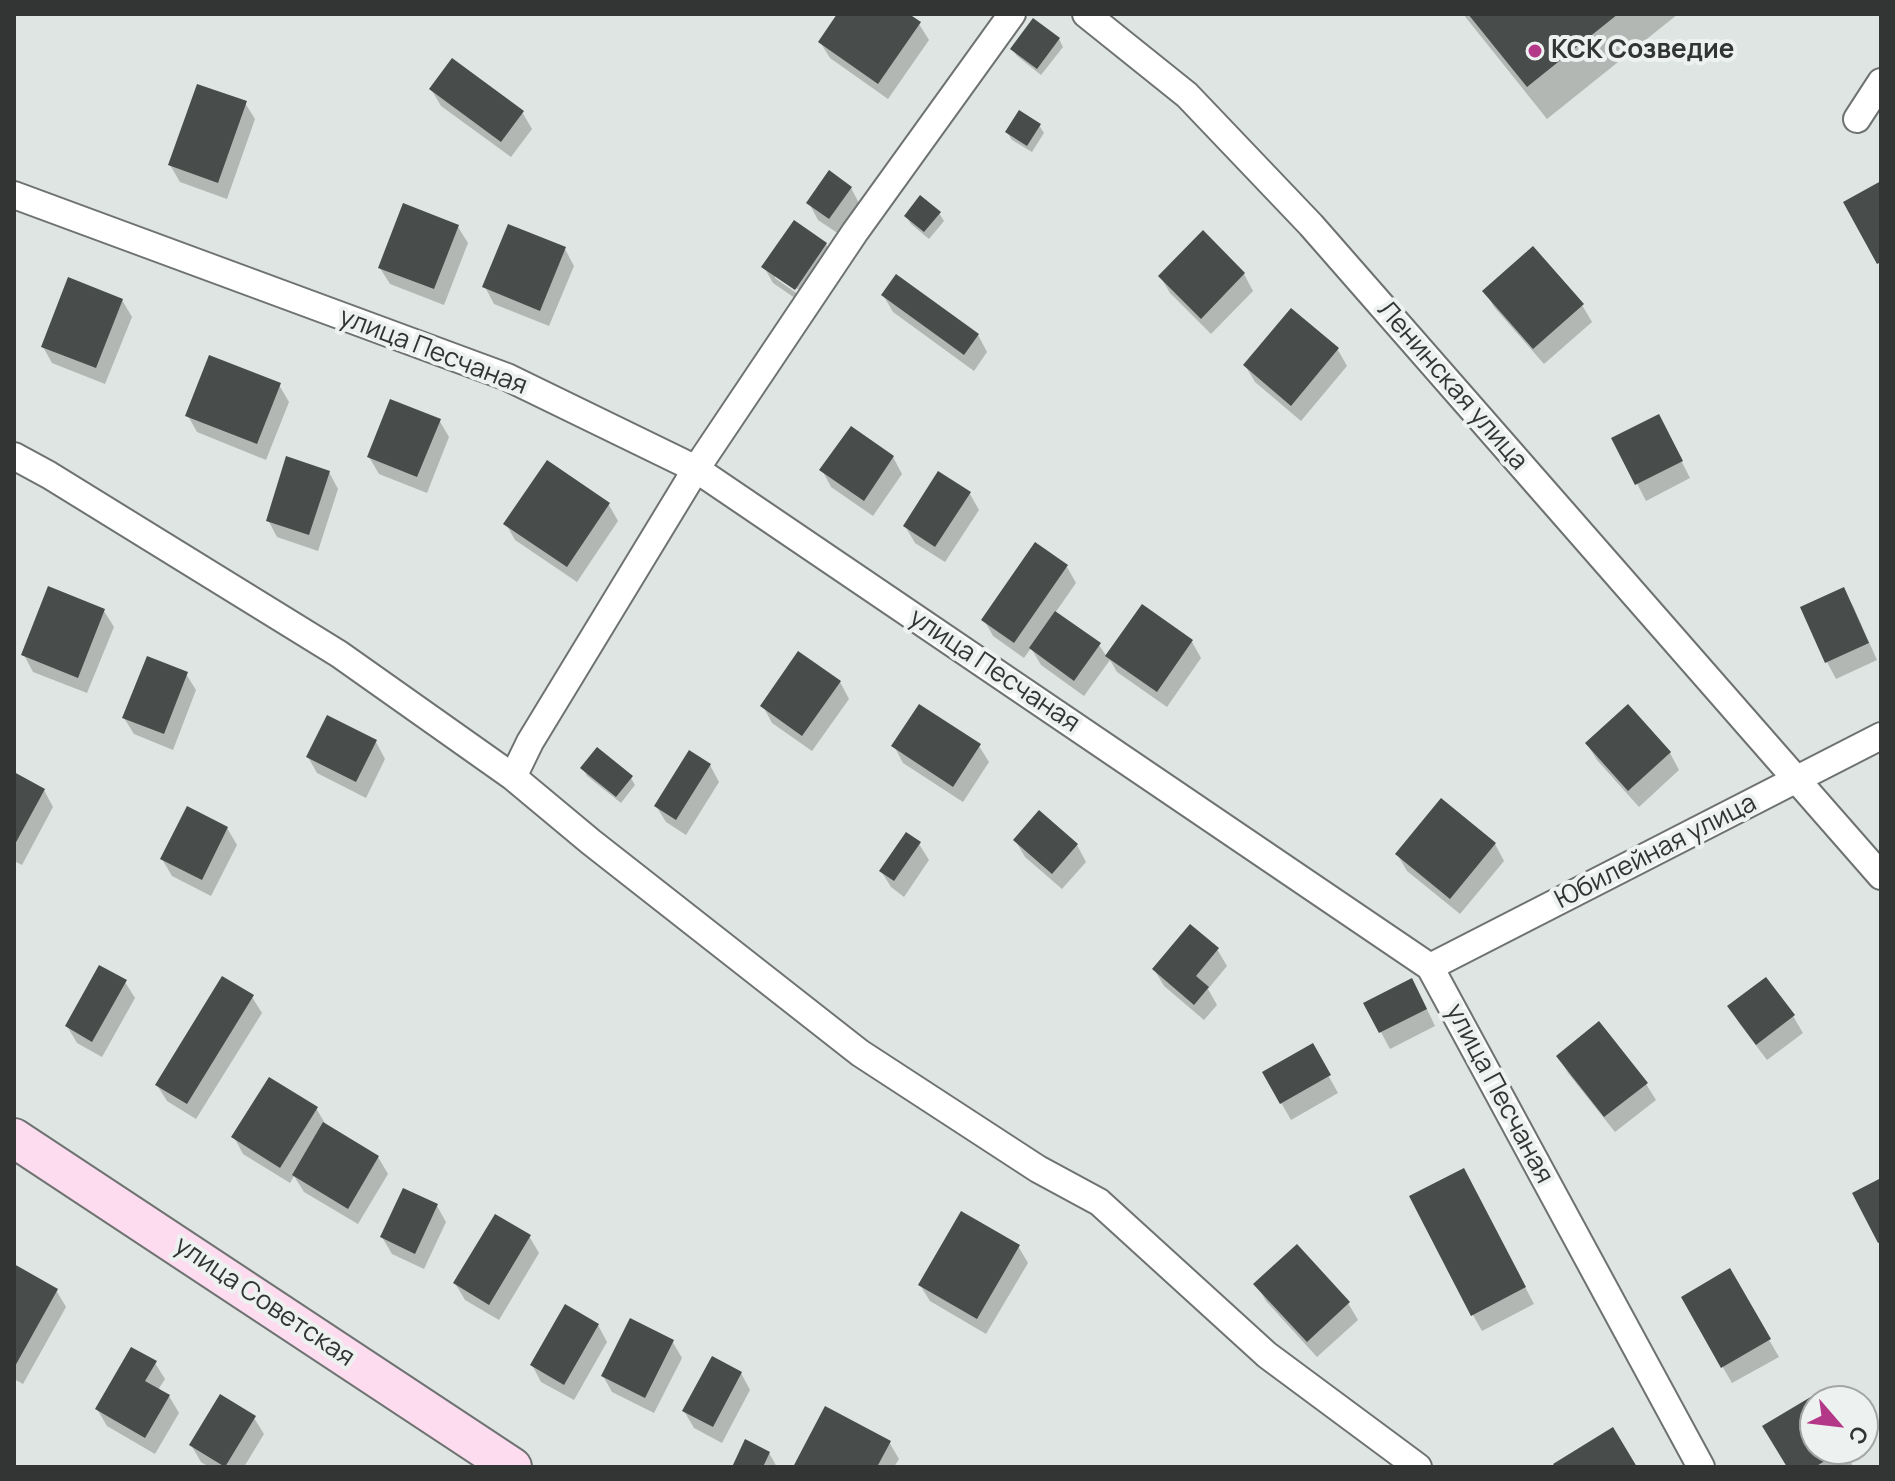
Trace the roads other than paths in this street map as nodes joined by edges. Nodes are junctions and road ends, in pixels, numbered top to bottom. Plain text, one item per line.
1 (1012, 14) edge
2 (1086, 14) edge
3 (1881, 82) edge
4 (1857, 119) dead end
5 (14, 195) edge
6 (14, 456) edge
7 (696, 469) junction
8 (1881, 736) edge
9 (513, 777) junction
10 (1798, 780) junction
11 (1881, 876) edge
12 (1430, 967) junction
13 (14, 1138) edge
14 (512, 1467) edge
15 (1418, 1467) edge
16 (1701, 1467) edge

1 - 7 street
2 - 10 street, Ленинская улица
3 - 4 street
5 - 7 street, улица Песчаная
6 - 9 street
7 - 9 street
7 - 12 street, улица Песчаная
8 - 10 street, Юбилейная улица
9 - 15 street
10 - 11 street, Ленинская улица
10 - 12 street, Юбилейная улица
12 - 16 street, улица Песчаная
13 - 14 street, улица Советская

